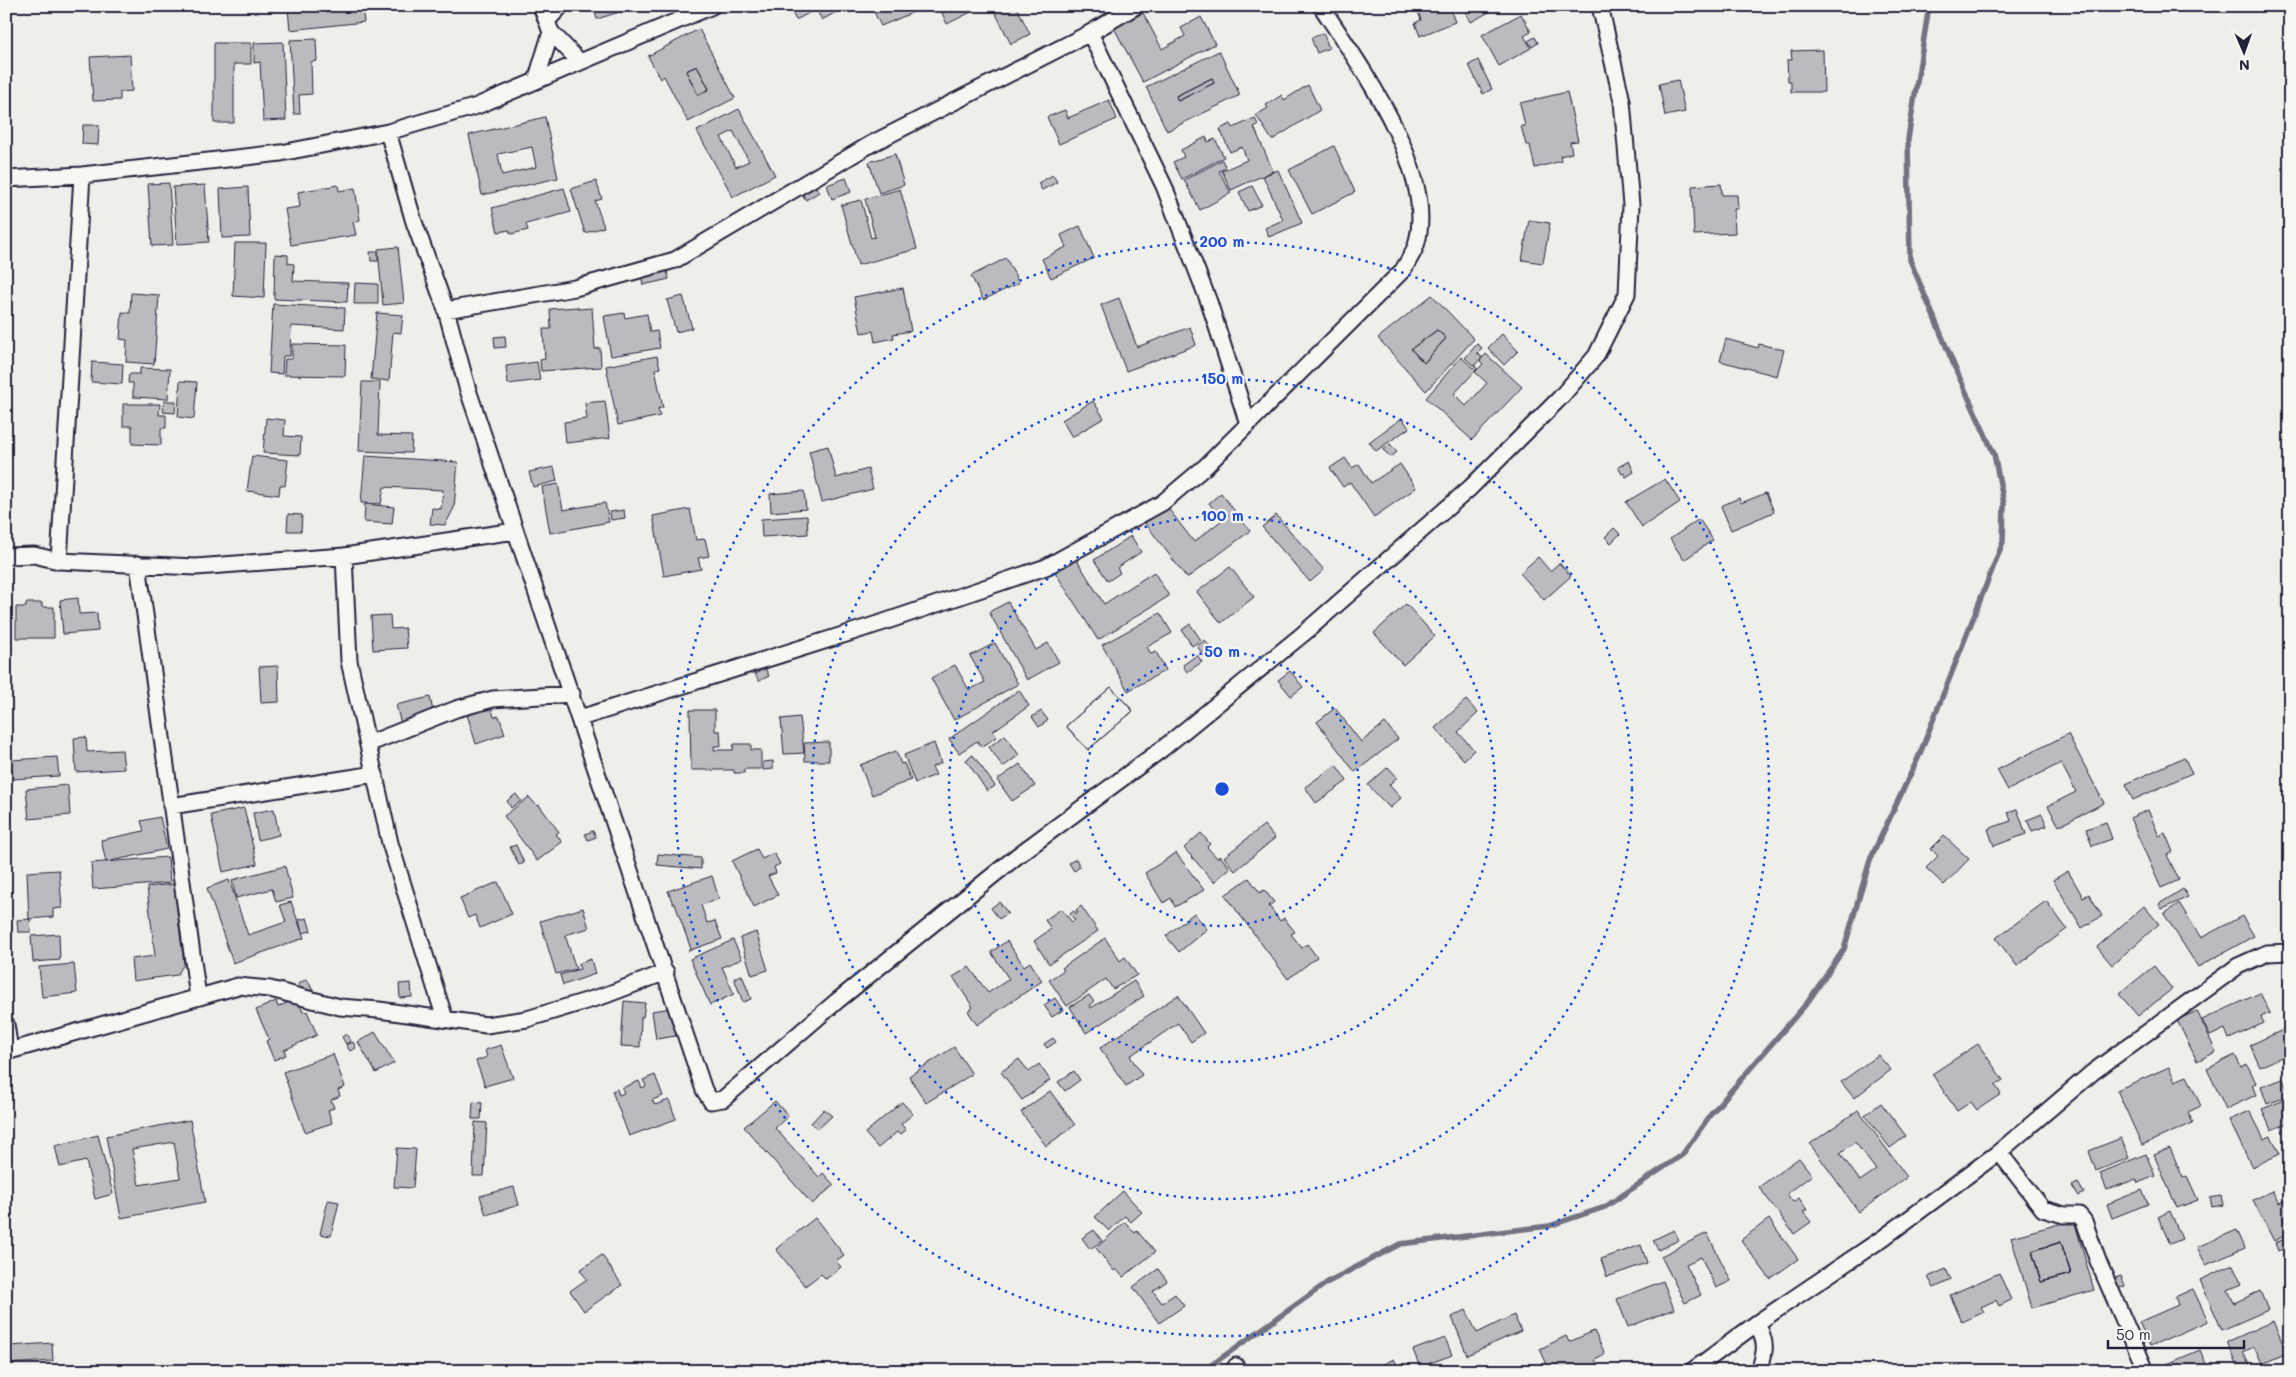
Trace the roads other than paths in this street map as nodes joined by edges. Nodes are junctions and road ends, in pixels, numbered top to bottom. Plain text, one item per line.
1 (541, 6) edge
2 (561, 6) edge
3 (712, 6) edge
4 (1136, 6) edge
5 (1321, 6) edge
6 (1600, 6) edge
7 (549, 27) junction
8 (1090, 33) junction
9 (580, 62) junction
10 (536, 81) junction
11 (388, 132) junction
12 (82, 175) junction
13 (6, 179) edge
14 (446, 310) junction
15 (1248, 424) junction
16 (515, 531) junction
17 (6, 556) edge
18 (344, 556) junction
19 (59, 561) junction
20 (138, 564) junction
21 (572, 694) junction
22 (580, 718) junction
23 (368, 744) junction
24 (375, 774) junction
25 (171, 806) junction
26 (2290, 952) edge
27 (666, 972) junction
28 (198, 997) junction
29 (446, 1019) junction
30 (6, 1024) edge
31 (8, 1052) edge
32 (1999, 1152) junction
33 (1757, 1324) junction
34 (1692, 1371) edge
35 (1759, 1371) edge
36 (2146, 1371) edge

1 - 7 street
2 - 7 street
3 - 9 street
4 - 8 street
5 - 15 street
6 - 27 street
7 - 9 street
7 - 10 street
8 - 14 street
8 - 15 street
9 - 10 street
10 - 11 street
11 - 12 street
11 - 14 street
12 - 13 street
12 - 19 street
14 - 16 street
15 - 22 street
16 - 18 street
16 - 21 street
17 - 19 street
18 - 20 street
18 - 23 street
19 - 20 street
20 - 25 street
21 - 22 street
21 - 23 street
22 - 27 street
23 - 24 street
24 - 25 street
24 - 29 street
25 - 28 street
26 - 32 street
27 - 29 street
28 - 29 street
28 - 31 street
30 - 31 street
32 - 33 street
32 - 36 street
33 - 34 street
33 - 35 street

